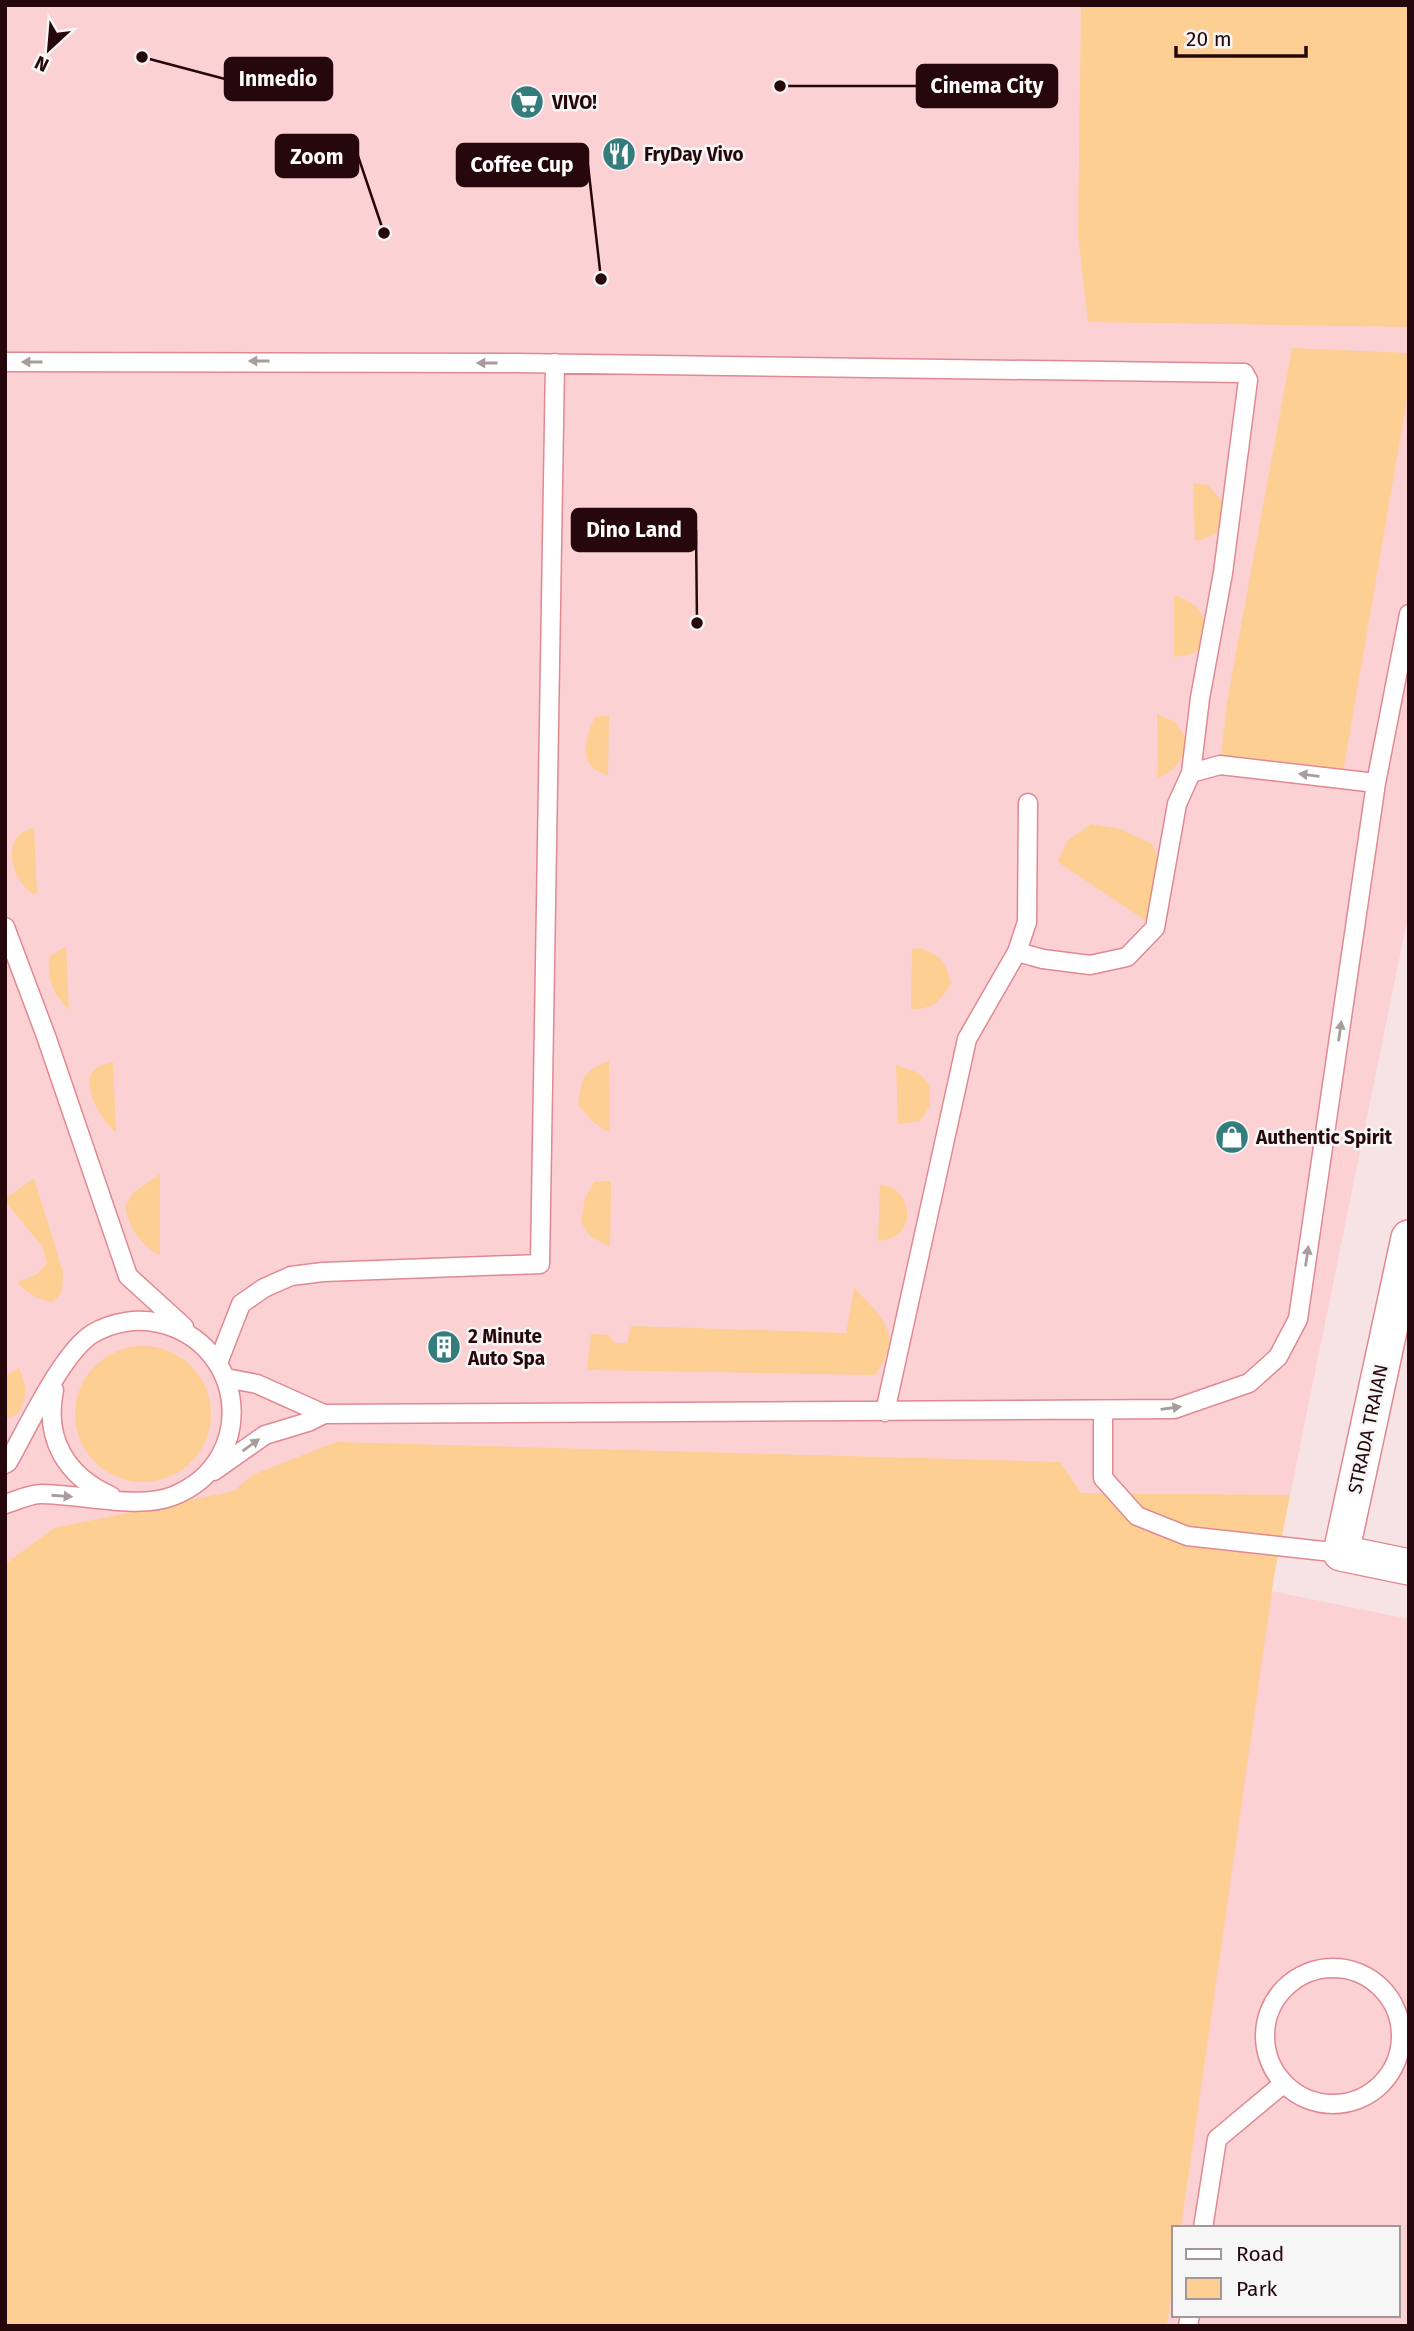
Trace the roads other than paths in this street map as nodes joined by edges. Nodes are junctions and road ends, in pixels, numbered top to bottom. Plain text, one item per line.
1 (5, 362) edge
2 (555, 363) junction
3 (1409, 614) edge
4 (1191, 773) junction
5 (1376, 783) junction
6 (1028, 803) dead end
7 (5, 927) edge
8 (1017, 952) junction
9 (1409, 1238) edge
10 (200, 1341) junction
11 (222, 1370) junction
12 (56, 1377) junction
13 (1103, 1411) junction
14 (884, 1412) junction
15 (324, 1414) junction
16 (5, 1464) edge
17 (195, 1485) junction
18 (121, 1500) junction
19 (5, 1504) edge
20 (1341, 1553) junction
21 (1409, 1567) edge
22 (1284, 2083) junction
23 (1203, 2226) edge

2 -> 1 lane
2 - 4 lane
2 - 11 lane
3 - 5 lane
5 -> 4 lane
4 - 8 lane
13 -> 5 lane
6 - 8 lane
7 - 10 lane
8 - 14 lane
9 - 20 street, STRADA TRAIAN
10 - 11 lane
10 - 12 lane
11 - 15 lane
11 - 17 lane
12 - 16 lane
12 - 18 lane
13 - 14 lane
13 - 20 lane
14 - 15 lane
17 -> 15 lane
17 - 18 lane
19 -> 18 lane
20 - 21 street
22 - 22 lane
22 - 23 lane

